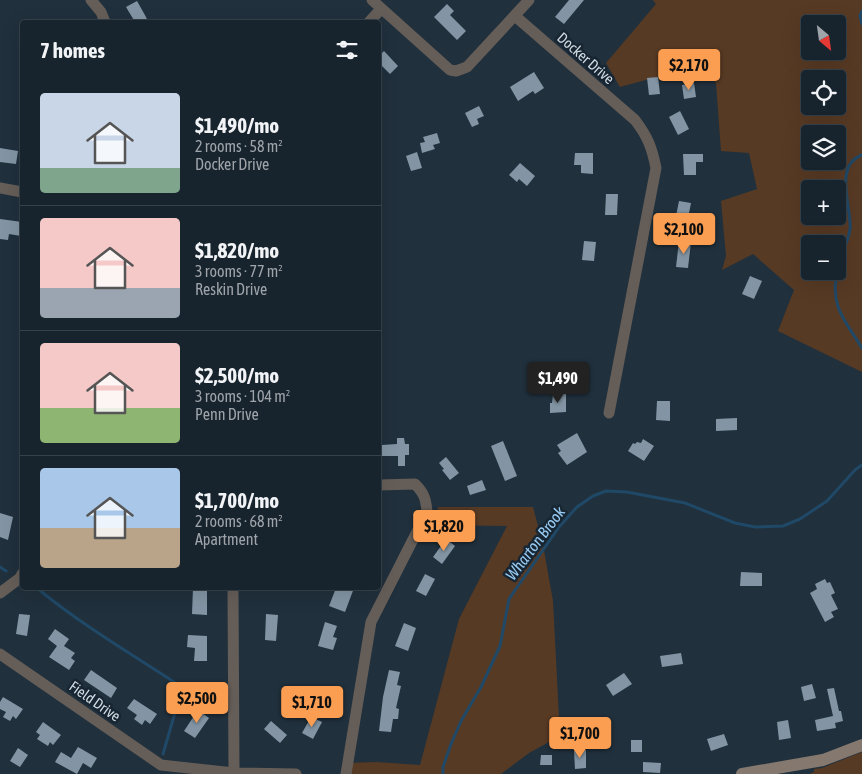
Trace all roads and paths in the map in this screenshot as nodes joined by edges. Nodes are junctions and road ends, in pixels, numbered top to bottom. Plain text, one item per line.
1 (91, 0) edge
2 (372, 0) edge
3 (529, 0) edge
4 (381, 9) junction
5 (515, 16) junction
6 (104, 20) edge
7 (371, 20) edge
8 (0, 188) edge
9 (20, 192) edge
10 (609, 413) dead end
11 (381, 485) edge
12 (20, 578) edge
13 (233, 590) edge
14 (0, 594) edge
15 (0, 654) edge
16 (862, 745) edge
17 (234, 773) junction
18 (296, 774) edge
19 (346, 774) edge
20 (742, 774) edge

1 - 6 street
2 - 4 street
3 - 5 street
4 - 5 street
4 - 7 street
5 - 10 street, Docker Drive
8 - 9 street
11 - 19 street
12 - 14 street
13 - 17 street
15 - 17 street, Field Drive
16 - 20 main road
17 - 18 street, Field Drive

